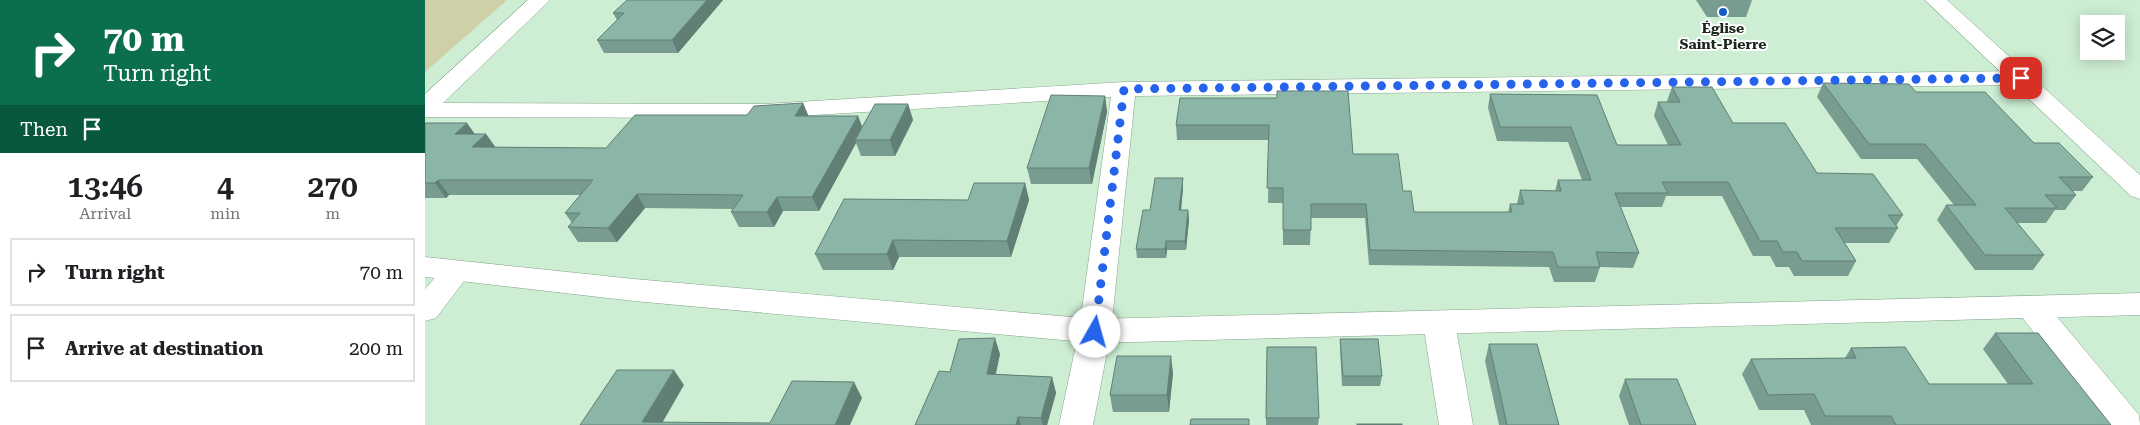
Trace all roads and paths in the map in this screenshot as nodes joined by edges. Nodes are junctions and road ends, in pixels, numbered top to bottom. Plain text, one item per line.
1 (540, 0) edge
2 (1935, 0) edge
3 (2021, 78) junction
4 (1124, 89) junction
5 (425, 109) edge
6 (2140, 190) edge
7 (425, 267) edge
8 (456, 272) junction
9 (2140, 304) edge
10 (2032, 308) junction
11 (425, 310) edge
12 (1439, 323) junction
13 (1095, 332) junction
14 (1076, 425) edge
15 (1457, 425) edge
16 (2127, 425) edge

1 - 5 street
2 - 3 street
3 - 4 street
3 - 6 street
4 - 5 street
4 - 13 street
7 - 8 street
8 - 11 street
8 - 13 street
9 - 10 street
10 - 12 street
10 - 16 street
12 - 13 street
12 - 15 street
13 - 14 street

